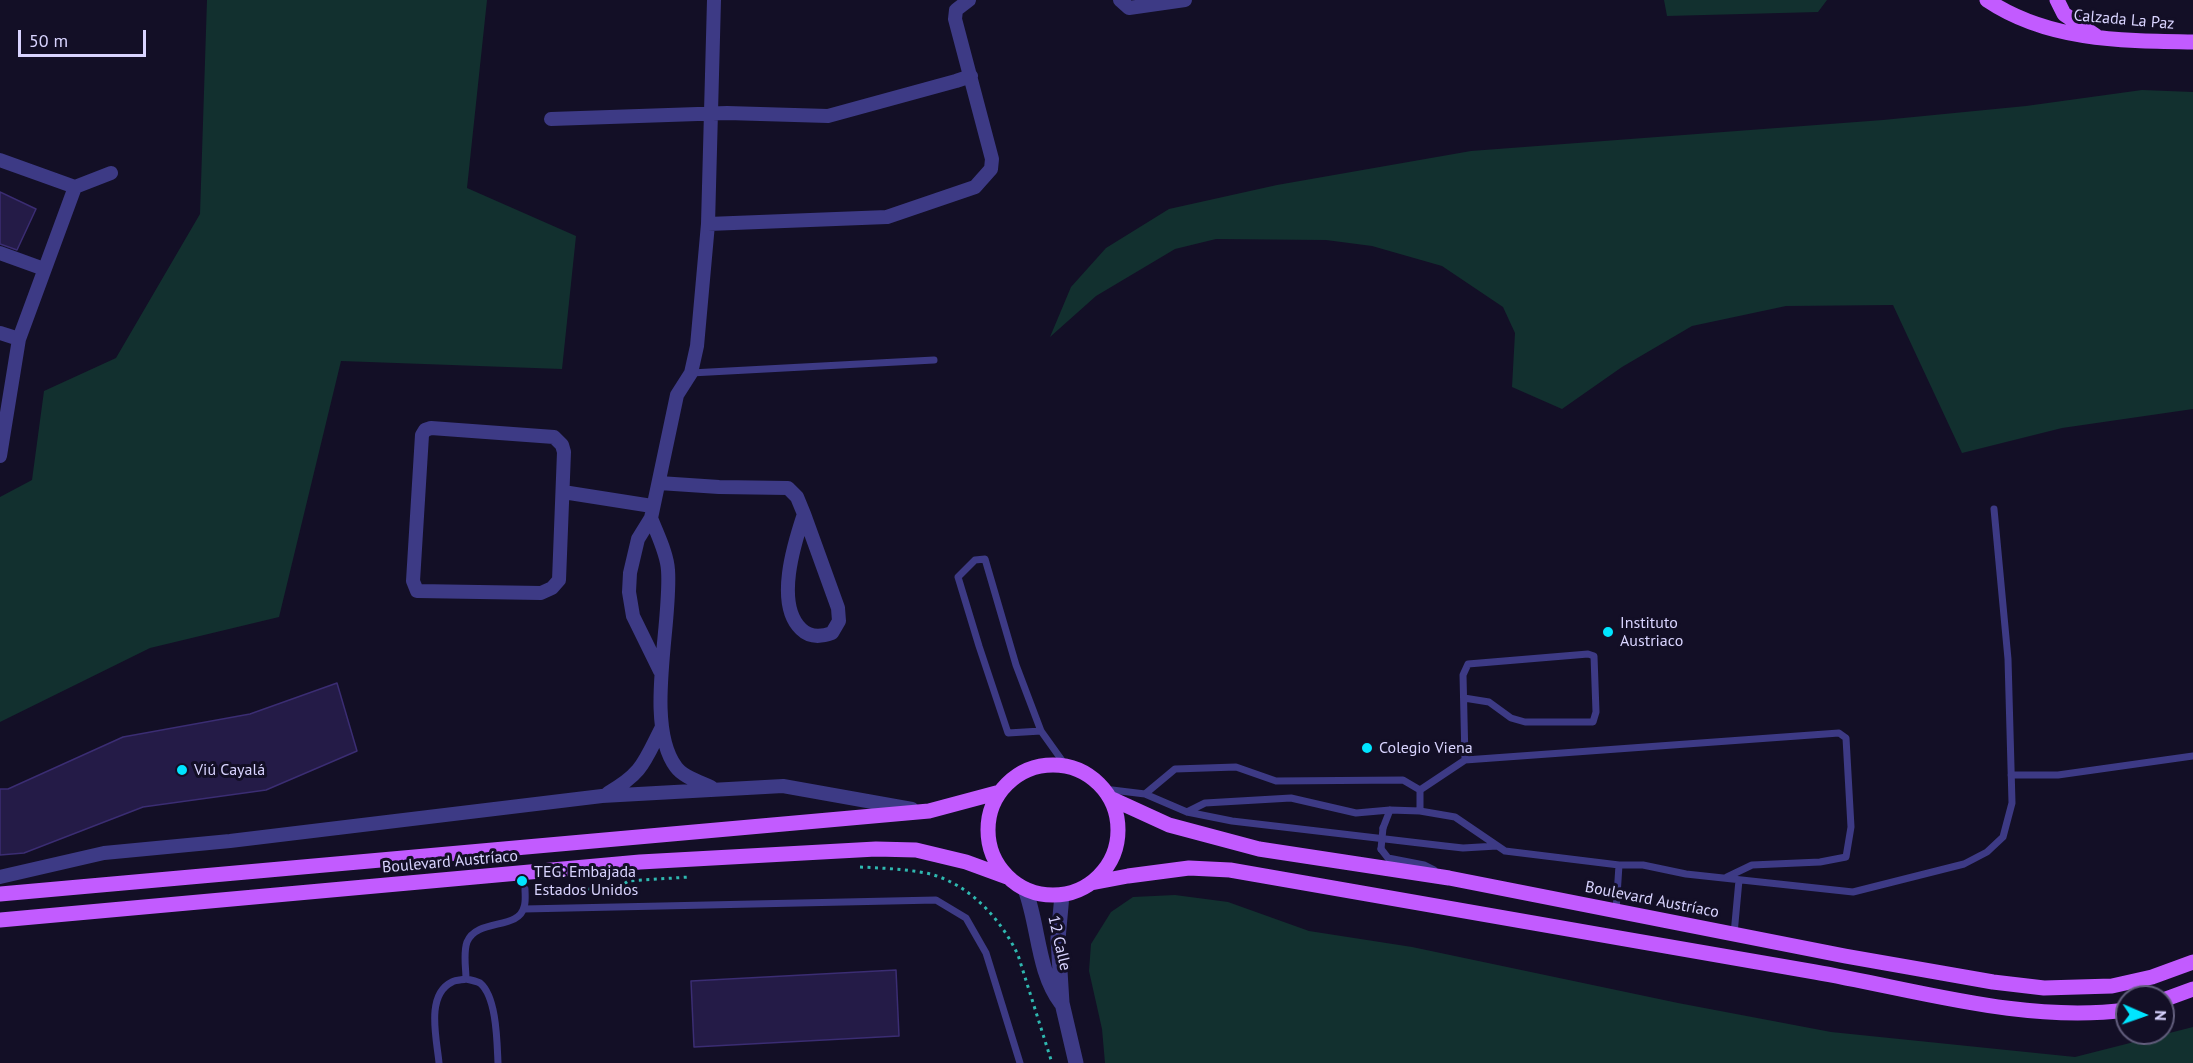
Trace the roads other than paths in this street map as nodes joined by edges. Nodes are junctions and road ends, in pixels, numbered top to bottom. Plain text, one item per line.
1 (714, 0) edge
2 (969, 0) edge
3 (1120, 0) edge
4 (1185, 0) edge
5 (1987, 0) edge
6 (2057, 0) edge
7 (2101, 39) junction
8 (2193, 42) edge
9 (971, 76) junction
10 (712, 113) junction
11 (551, 119) dead end
12 (0, 160) edge
13 (111, 173) dead end
14 (75, 187) junction
15 (708, 224) junction
16 (0, 253) edge
17 (44, 269) junction
18 (0, 333) edge
19 (19, 339) junction
20 (934, 360) dead end
21 (691, 372) junction
22 (0, 456) edge
23 (659, 483) junction
24 (563, 492) junction
25 (1994, 509) dead end
26 (651, 512) junction
27 (804, 514) junction
28 (660, 671) junction
29 (1464, 698) junction
30 (662, 728) junction
31 (1041, 731) junction
32 (2193, 756) edge
33 (1465, 760) junction
34 (1066, 766) junction
35 (2011, 775) junction
36 (713, 788) junction
37 (1420, 790) junction
38 (1000, 792) junction
39 (1107, 794) junction
40 (1145, 794) junction
41 (602, 796) junction
42 (1390, 810) junction
43 (929, 811) junction
44 (1420, 811) junction
45 (1187, 812) junction
46 (1497, 846) junction
47 (1619, 865) junction
48 (1007, 877) junction
49 (0, 878) edge
50 (1449, 878) junction
51 (1724, 878) junction
52 (1739, 880) junction
53 (1092, 883) junction
54 (525, 889) dead end
55 (1025, 889) junction
56 (0, 894) edge
57 (1062, 895) junction
58 (524, 909) junction
59 (1616, 911) junction
60 (0, 920) edge
61 (1734, 934) junction
62 (2193, 962) edge
63 (466, 979) junction
64 (2193, 989) edge
65 (2175, 996) edge
66 (1062, 1003) junction
67 (2115, 1011) edge
68 (439, 1063) edge
69 (498, 1063) edge
70 (1020, 1063) edge
71 (1076, 1063) edge

1 - 10 street
2 - 9 street
3 - 4 street
5 - 7 main road, Calzada La Paz
6 - 7 main road
7 - 8 main road, Calzada La Paz
9 - 10 street
9 - 15 street
10 - 11 street
10 - 15 street
12 - 14 street
13 - 14 street
14 - 17 street
15 - 21 street
16 - 17 street
17 - 19 street
18 - 19 street
19 - 22 street
20 - 21 lane
21 - 23 street
23 - 26 street
23 - 27 street
24 - 24 street
24 - 26 street
25 - 35 lane
26 - 28 street
26 - 28 street
27 - 27 street
28 - 30 street
29 - 29 lane
29 - 33 lane
30 - 36 street
30 - 41 street
31 - 31 lane
31 - 34 lane
32 - 35 lane
33 - 37 lane
33 - 51 lane
34 - 38 main road
34 - 39 main road
35 - 52 lane
36 - 41 street
36 - 43 street
37 - 40 lane
37 - 44 lane
38 - 43 main road, Boulevard Austríaco
38 - 48 main road
39 - 40 lane
39 - 50 main road, Boulevard Austríaco
39 - 53 main road
40 - 45 lane
41 - 49 street
42 - 44 lane
42 - 45 lane
42 - 50 lane, bridge
43 - 56 main road, Boulevard Austríaco
44 - 46 lane
45 - 46 lane
46 - 47 lane
47 - 51 lane
47 - 59 lane
48 - 55 main road
48 - 60 main road, Boulevard Austríaco
50 - 59 main road, Boulevard Austríaco
51 - 52 lane
52 - 61 lane
53 - 57 main road
53 - 67 main road
54 - 58 lane
55 - 57 main road
55 - 66 street, 12 Calle
57 - 66 street, 12 Calle
58 - 63 lane
58 - 70 lane
59 - 61 main road, Boulevard Austríaco
61 - 62 main road, Boulevard Austríaco
63 - 68 lane
63 - 69 lane
64 - 65 main road
66 - 71 street, 12 Calle

